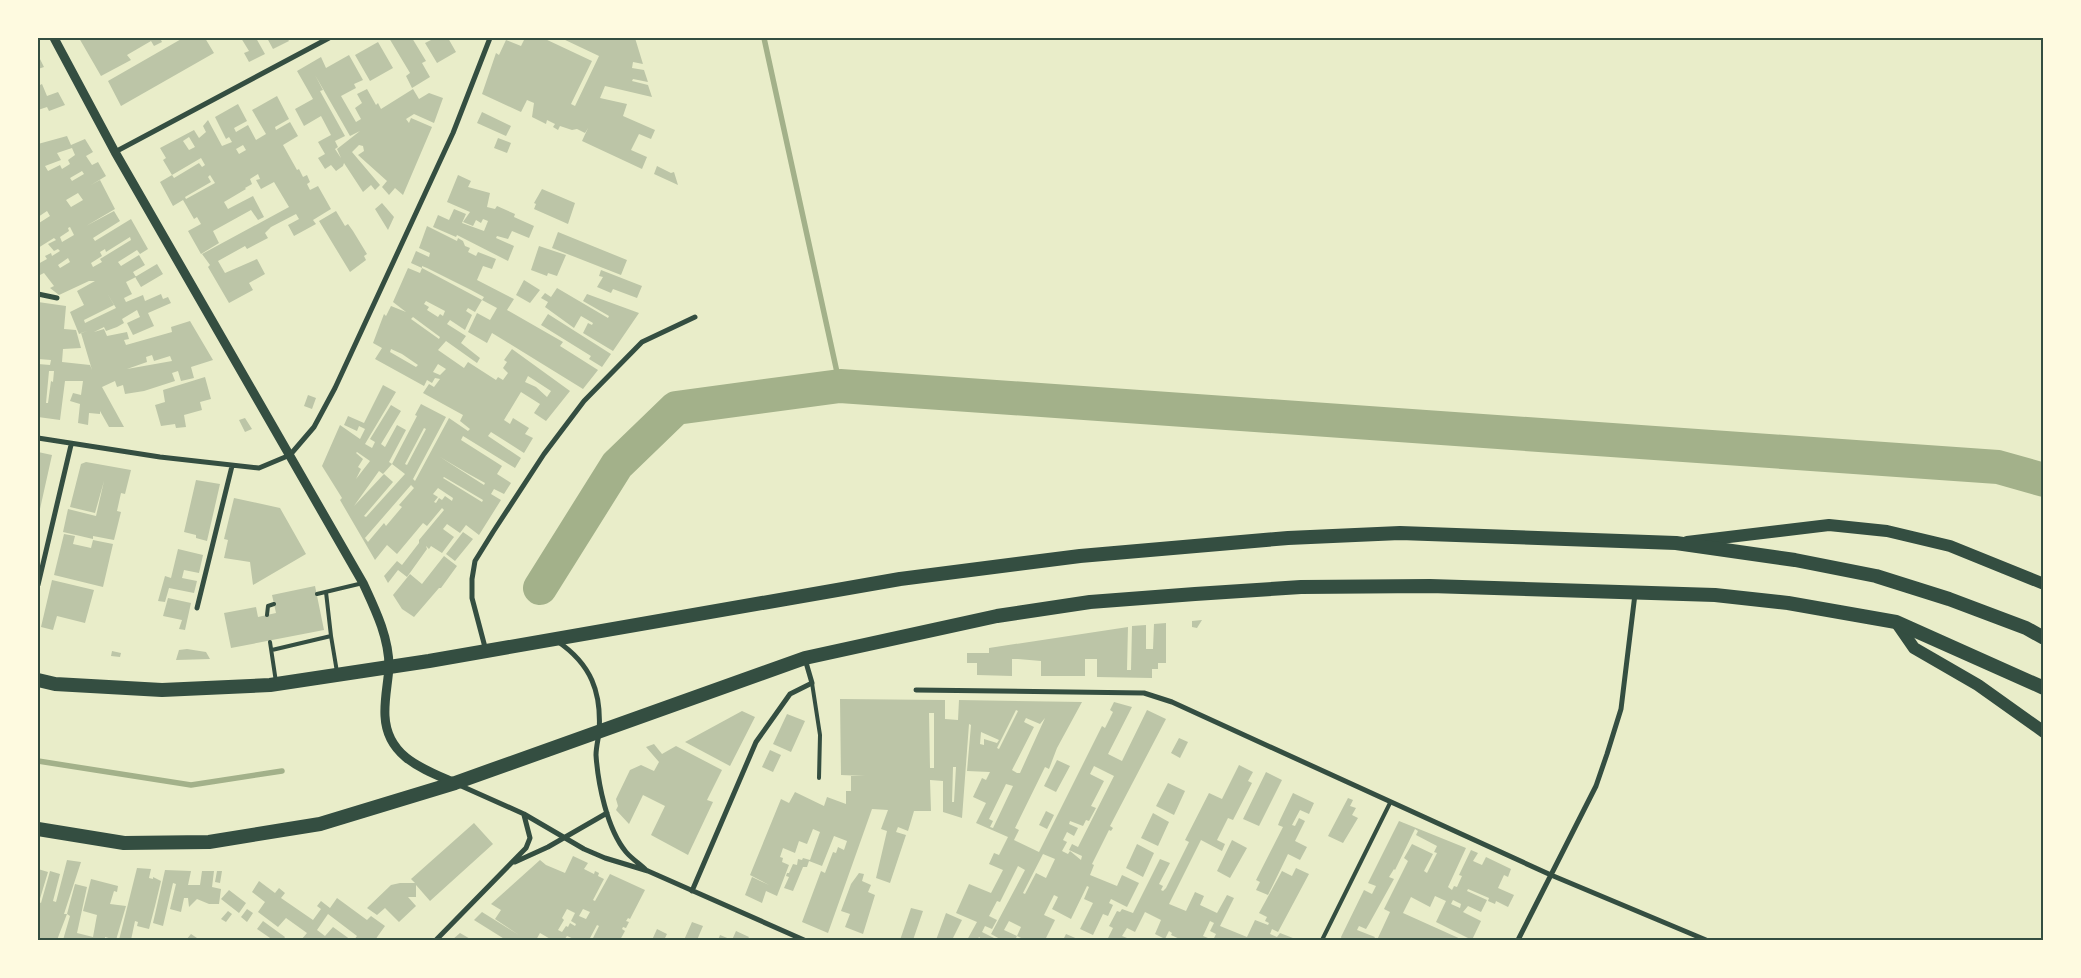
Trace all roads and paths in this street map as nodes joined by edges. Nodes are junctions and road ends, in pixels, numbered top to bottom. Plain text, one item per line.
1 (54, 38) edge
2 (329, 38) edge
3 (490, 38) edge
4 (115, 152) junction
5 (38, 294) edge
6 (57, 298) dead end
7 (695, 317) dead end
8 (38, 438) edge
9 (71, 445) junction
10 (290, 455) junction
11 (232, 466) junction
12 (1676, 543) junction
13 (363, 582) junction
14 (2044, 584) edge
15 (38, 585) edge
16 (1635, 591) junction
17 (326, 592) junction
18 (317, 594) dead end
19 (274, 604) dead end
20 (196, 608) dead end
21 (267, 615) dead end
22 (1896, 622) junction
23 (332, 636) junction
24 (553, 638) junction
25 (2044, 638) edge
26 (270, 642) dead end
27 (272, 650) junction
28 (486, 651) junction
29 (805, 658) junction
30 (389, 666) junction
31 (337, 674) junction
32 (38, 680) edge
33 (812, 682) junction
34 (276, 684) junction
35 (2044, 688) edge
36 (916, 690) dead end
37 (599, 731) junction
38 (2044, 732) edge
39 (819, 778) dead end
40 (455, 783) junction
41 (1390, 803) junction
42 (607, 813) junction
43 (524, 814) junction
44 (38, 829) edge
45 (563, 838) junction
46 (512, 864) junction
47 (648, 871) junction
48 (1551, 875) junction
49 (692, 891) junction
50 (436, 940) edge
51 (804, 940) edge
52 (1322, 940) edge
53 (1518, 940) edge
54 (1706, 940) edge

1 - 4 street
2 - 4 street
3 - 10 street
4 - 10 street
5 - 6 street
7 - 28 street
8 - 9 street
9 - 11 street
9 - 15 street
10 - 11 street
10 - 13 street
11 - 20 street
12 - 14 main road
12 - 24 highway
12 - 25 highway
13 - 17 lane
13 - 30 street
16 - 22 highway
16 - 29 highway
16 - 48 street
17 - 18 lane
17 - 23 lane
19 - 21 lane
22 - 35 highway
22 - 38 main road
23 - 27 lane
23 - 31 lane
24 - 28 highway
24 - 37 street
26 - 27 lane
27 - 34 lane
28 - 30 highway
29 - 33 street
29 - 37 highway
30 - 31 highway
30 - 40 street
31 - 34 highway
32 - 34 highway
33 - 39 lane
33 - 49 street
36 - 41 street
37 - 40 highway
37 - 42 street
40 - 43 street
40 - 44 highway
41 - 48 street
41 - 52 lane
42 - 45 street
42 - 47 street
43 - 45 street
43 - 46 street
45 - 46 street
45 - 47 street
46 - 50 street
47 - 49 street
48 - 53 street
48 - 54 street
49 - 51 street

